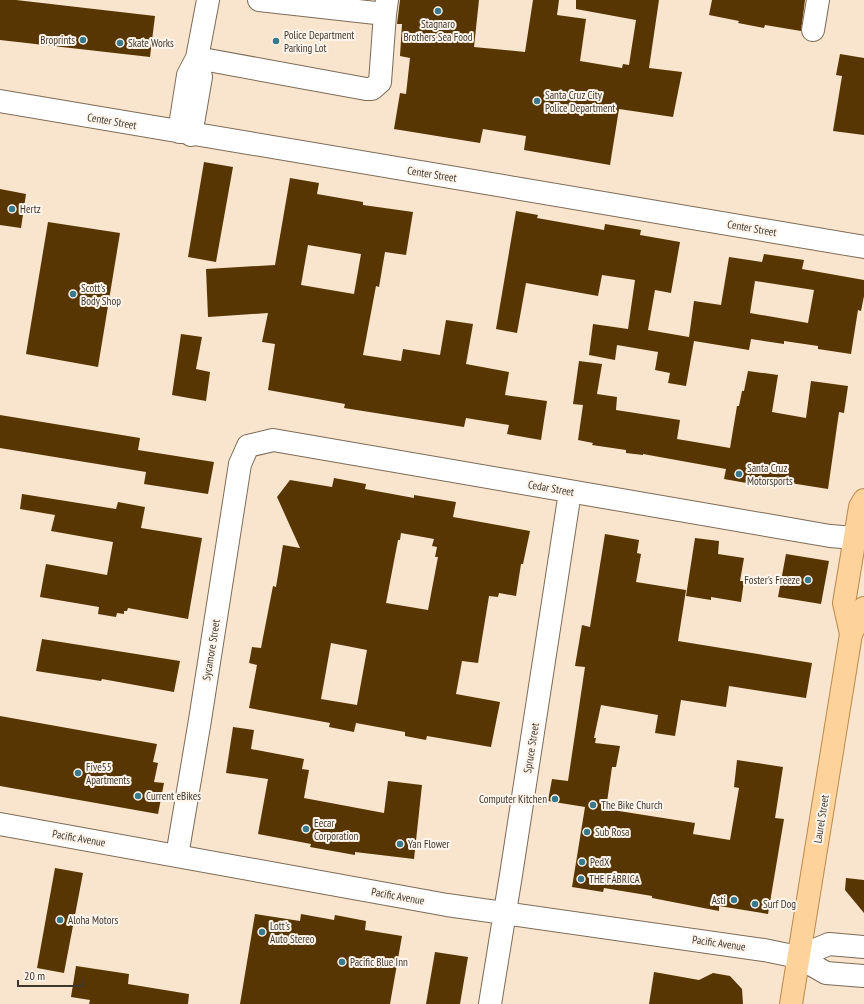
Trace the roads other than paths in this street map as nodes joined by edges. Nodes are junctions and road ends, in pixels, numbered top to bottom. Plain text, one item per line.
1 (208, 0) edge
2 (259, 0) edge
3 (818, 0) edge
4 (386, 7) edge
5 (813, 30) dead end
6 (197, 58) junction
7 (0, 101) edge
8 (185, 134) junction
9 (864, 247) edge
10 (248, 446) joint
11 (570, 492) junction
12 (864, 500) edge
13 (855, 538) junction
14 (864, 608) edge
15 (851, 634) junction
16 (0, 824) edge
17 (177, 856) junction
18 (504, 914) junction
19 (864, 947) edge
20 (798, 956) junction
21 (864, 976) edge
22 (490, 1004) edge
23 (791, 1004) edge

1 - 6 street
2 - 4 street
3 - 5 street
4 - 6 street
6 - 8 street
7 - 8 street, Center Street
8 - 9 street, Center Street
10 - 11 street, Cedar Street
10 - 17 street, Sycamore Street
11 - 13 street, Cedar Street
11 - 18 street, Spruce Street
12 - 13 main road, Laurel Street
13 - 15 main road, Laurel Street
14 - 15 main road, Laurel Street
15 - 20 main road, Laurel Street
16 - 17 street, Pacific Avenue
17 - 18 street, Pacific Avenue
18 - 20 street, Pacific Avenue
18 - 22 street, Spruce Street
19 - 20 street
20 - 21 street, Pacific Avenue
20 - 23 main road, Laurel Street

